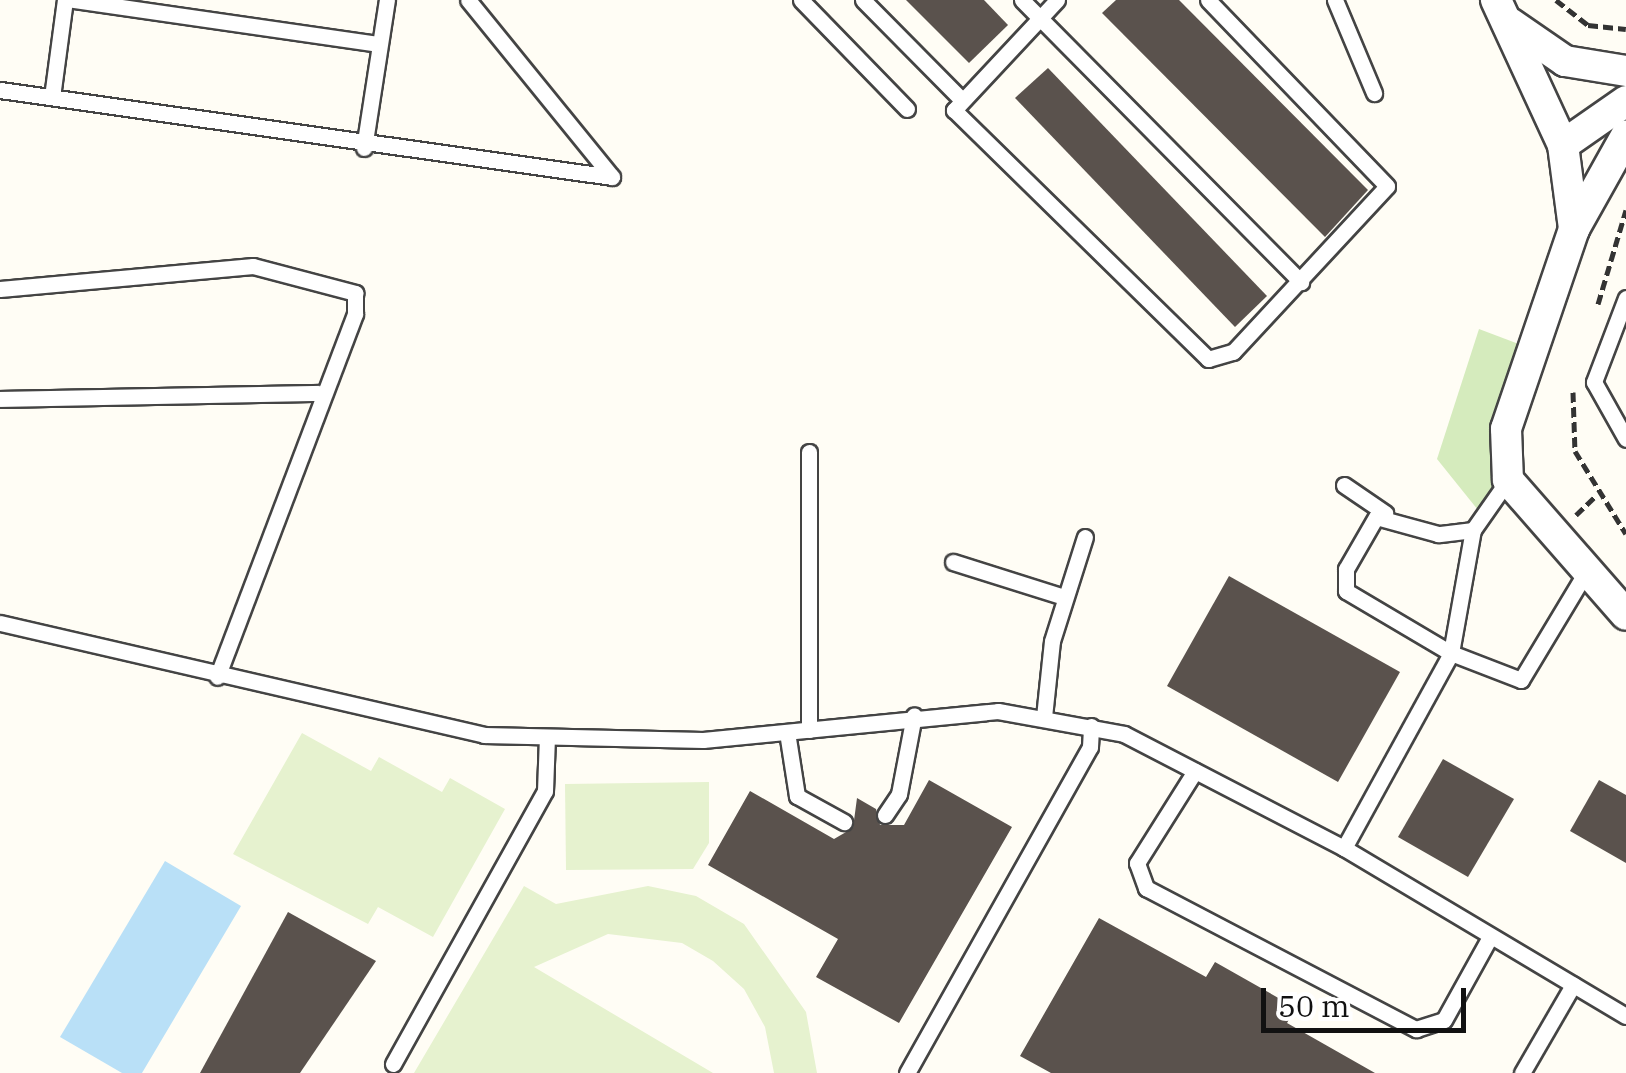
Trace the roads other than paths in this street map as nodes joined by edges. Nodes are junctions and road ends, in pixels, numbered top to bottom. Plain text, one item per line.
1 (65, 0) edge
2 (74, 0) edge
3 (388, 0) edge
4 (468, 0) edge
5 (801, 0) edge
6 (863, 0) edge
7 (1022, 0) edge
8 (1057, 0) edge
9 (1208, 0) edge
10 (1335, 0) edge
11 (1500, 9) edge
12 (1039, 18) junction
13 (380, 44) junction
14 (1626, 71) edge
15 (0, 90) edge
16 (1374, 93) dead end
17 (958, 96) junction
18 (52, 98) junction
19 (1626, 102) edge
20 (907, 109) dead end
21 (1626, 136) edge
22 (1563, 145) junction
23 (364, 148) junction
24 (1574, 228) junction
25 (1302, 282) junction
26 (0, 290) edge
27 (1626, 298) edge
28 (318, 393) junction
29 (0, 399) edge
30 (1626, 439) edge
31 (809, 452) dead end
32 (1508, 480) junction
33 (1344, 485) dead end
34 (1385, 514) junction
35 (1472, 530) junction
36 (1085, 537) dead end
37 (953, 562) dead end
38 (1587, 570) junction
39 (1064, 597) junction
40 (1626, 615) edge
41 (5, 625) edge
42 (0, 644) edge
43 (1451, 653) junction
44 (218, 677) junction
45 (914, 715) junction
46 (1044, 717) junction
47 (1091, 726) junction
48 (810, 730) junction
49 (787, 732) junction
50 (547, 737) junction
51 (1195, 771) junction
52 (886, 814) dead end
53 (844, 822) dead end
54 (1344, 848) junction
55 (1490, 937) junction
56 (1573, 986) junction
57 (1626, 1016) edge
58 (392, 1064) dead end
59 (907, 1073) edge
60 (1522, 1073) edge

1 - 18 lane
2 - 13 lane
3 - 13 lane
4 - 23 lane
5 - 20 lane
6 - 17 lane
7 - 12 lane
8 - 12 lane
9 - 25 lane
10 - 16 lane
11 - 14 street
11 - 22 street
12 - 17 lane
12 - 25 lane
13 - 23 lane
15 - 18 lane
17 - 25 lane
18 - 23 lane
19 - 22 street
21 - 24 street
22 - 24 street
24 - 32 street
26 - 28 lane
27 - 30 lane
28 - 29 lane
28 - 44 lane
31 - 48 lane
32 - 35 lane
32 - 38 street
33 - 34 lane
34 - 35 lane
34 - 43 lane
35 - 43 lane
36 - 39 lane
37 - 39 lane
38 - 40 street
38 - 43 lane
39 - 46 lane
41 - 42 lane
41 - 44 lane
43 - 54 lane
44 - 50 lane
45 - 46 lane
45 - 48 lane
45 - 52 lane
46 - 47 lane
47 - 51 lane
47 - 59 lane
48 - 49 lane
49 - 50 lane
49 - 53 lane
50 - 58 lane
51 - 54 lane
51 - 55 lane
54 - 55 lane
55 - 56 lane
56 - 57 lane
56 - 60 lane

